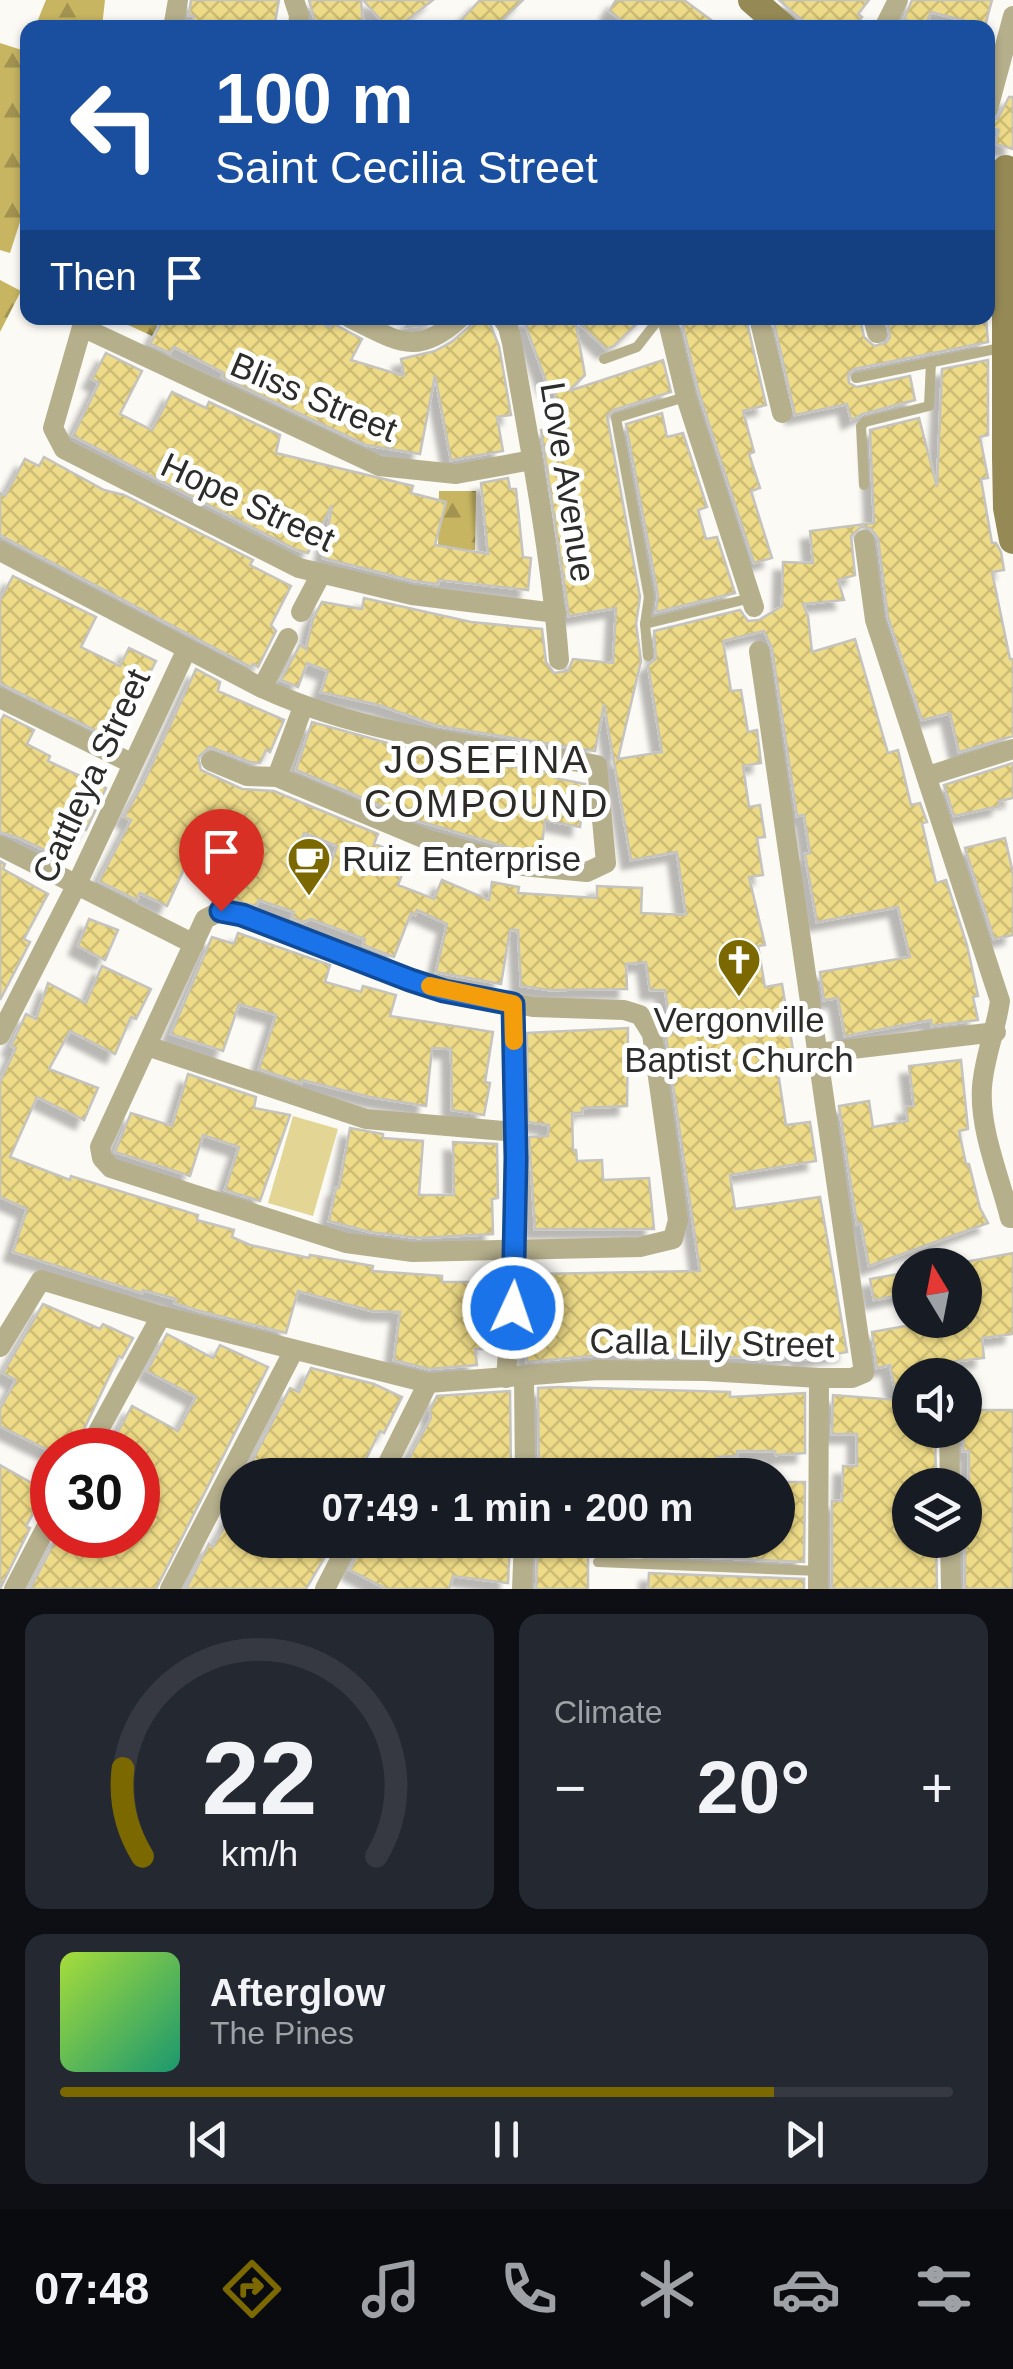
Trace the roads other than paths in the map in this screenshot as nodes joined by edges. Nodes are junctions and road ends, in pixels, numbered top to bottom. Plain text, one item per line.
1 (752, 0) edge
2 (1013, 16) edge
3 (775, 20) edge
4 (995, 82) edge
5 (1002, 167) edge
6 (1009, 307) edge
7 (365, 325) edge
8 (451, 325) edge
9 (507, 325) edge
10 (654, 325) edge
11 (662, 325) edge
12 (761, 325) edge
13 (1006, 347) junction
14 (604, 359) dead end
15 (930, 362) junction
16 (856, 378) dead end
17 (686, 396) junction
18 (782, 414) dead end
19 (53, 428) joint
20 (532, 460) junction
21 (864, 485) dead end
22 (864, 540) dead end
23 (1013, 540) edge
24 (0, 551) edge
25 (321, 574) junction
26 (752, 602) joint
27 (301, 612) dead end
28 (556, 613) junction
29 (645, 624) junction
30 (288, 638) dead end
31 (759, 650) dead end
32 (186, 651) junction
33 (648, 656) dead end
34 (559, 660) dead end
35 (262, 688) junction
36 (0, 698) edge
37 (303, 707) junction
38 (1013, 749) edge
39 (210, 761) dead end
40 (131, 763) junction
41 (277, 776) junction
42 (928, 776) junction
43 (0, 846) edge
44 (76, 886) junction
45 (194, 944) junction
46 (513, 1004) junction
47 (996, 1032) junction
48 (0, 1034) edge
49 (146, 1046) junction
50 (818, 1053) junction
51 (515, 1132) junction
52 (1013, 1218) edge
53 (516, 1249) junction
54 (161, 1316) junction
55 (0, 1347) edge
56 (294, 1350) junction
57 (515, 1378) junction
58 (819, 1378) junction
59 (428, 1384) junction
60 (100, 1428) edge
61 (391, 1458) edge
62 (522, 1458) edge
63 (30, 1558) edge
64 (342, 1558) edge
65 (523, 1558) edge
66 (950, 1558) edge
67 (598, 1562) dead end
68 (818, 1580) edge
69 (330, 1588) edge
70 (14, 1589) edge
71 (170, 1589) edge
72 (522, 1589) edge
73 (951, 1589) edge

1 - 3 street
2 - 4 street
5 - 6 street
6 - 13 street
7 - 8 street
9 - 20 street, Love Avenue
10 - 14 lane
11 - 17 street
12 - 18 street
13 - 15 lane
13 - 23 street
15 - 16 lane
15 - 21 lane
17 - 26 street
17 - 29 lane
19 - 20 street, Bliss Street
19 - 25 street, Hope Street
20 - 28 street, Love Avenue
22 - 42 street
24 - 32 street
25 - 27 street
25 - 28 street, Hope Street
26 - 29 lane
28 - 34 street, Love Avenue
29 - 33 lane
30 - 35 street
31 - 50 street, Calla Lily Street
32 - 35 street
32 - 40 street, Cattleya Street
35 - 37 street
36 - 40 street
37 - 41 street
37 - 41 street
38 - 42 street
39 - 41 street
40 - 44 street, Cattleya Street
42 - 47 street
43 - 44 street
44 - 45 street
44 - 48 street, Cattleya Street
45 - 46 street
45 - 49 street
46 - 51 street
46 - 53 street
47 - 50 street
47 - 52 street
49 - 51 street
49 - 53 street
50 - 58 street, Calla Lily Street
51 - 53 street
53 - 57 street
54 - 55 street, Calla Lily Street
54 - 56 street, Calla Lily Street
54 - 60 street
56 - 59 street, Calla Lily Street
56 - 71 street
57 - 58 street, Calla Lily Street
57 - 59 street, Calla Lily Street
57 - 62 street
58 - 68 street
59 - 61 street
63 - 70 street
64 - 69 street
65 - 72 street
66 - 73 street
67 - 68 lane

